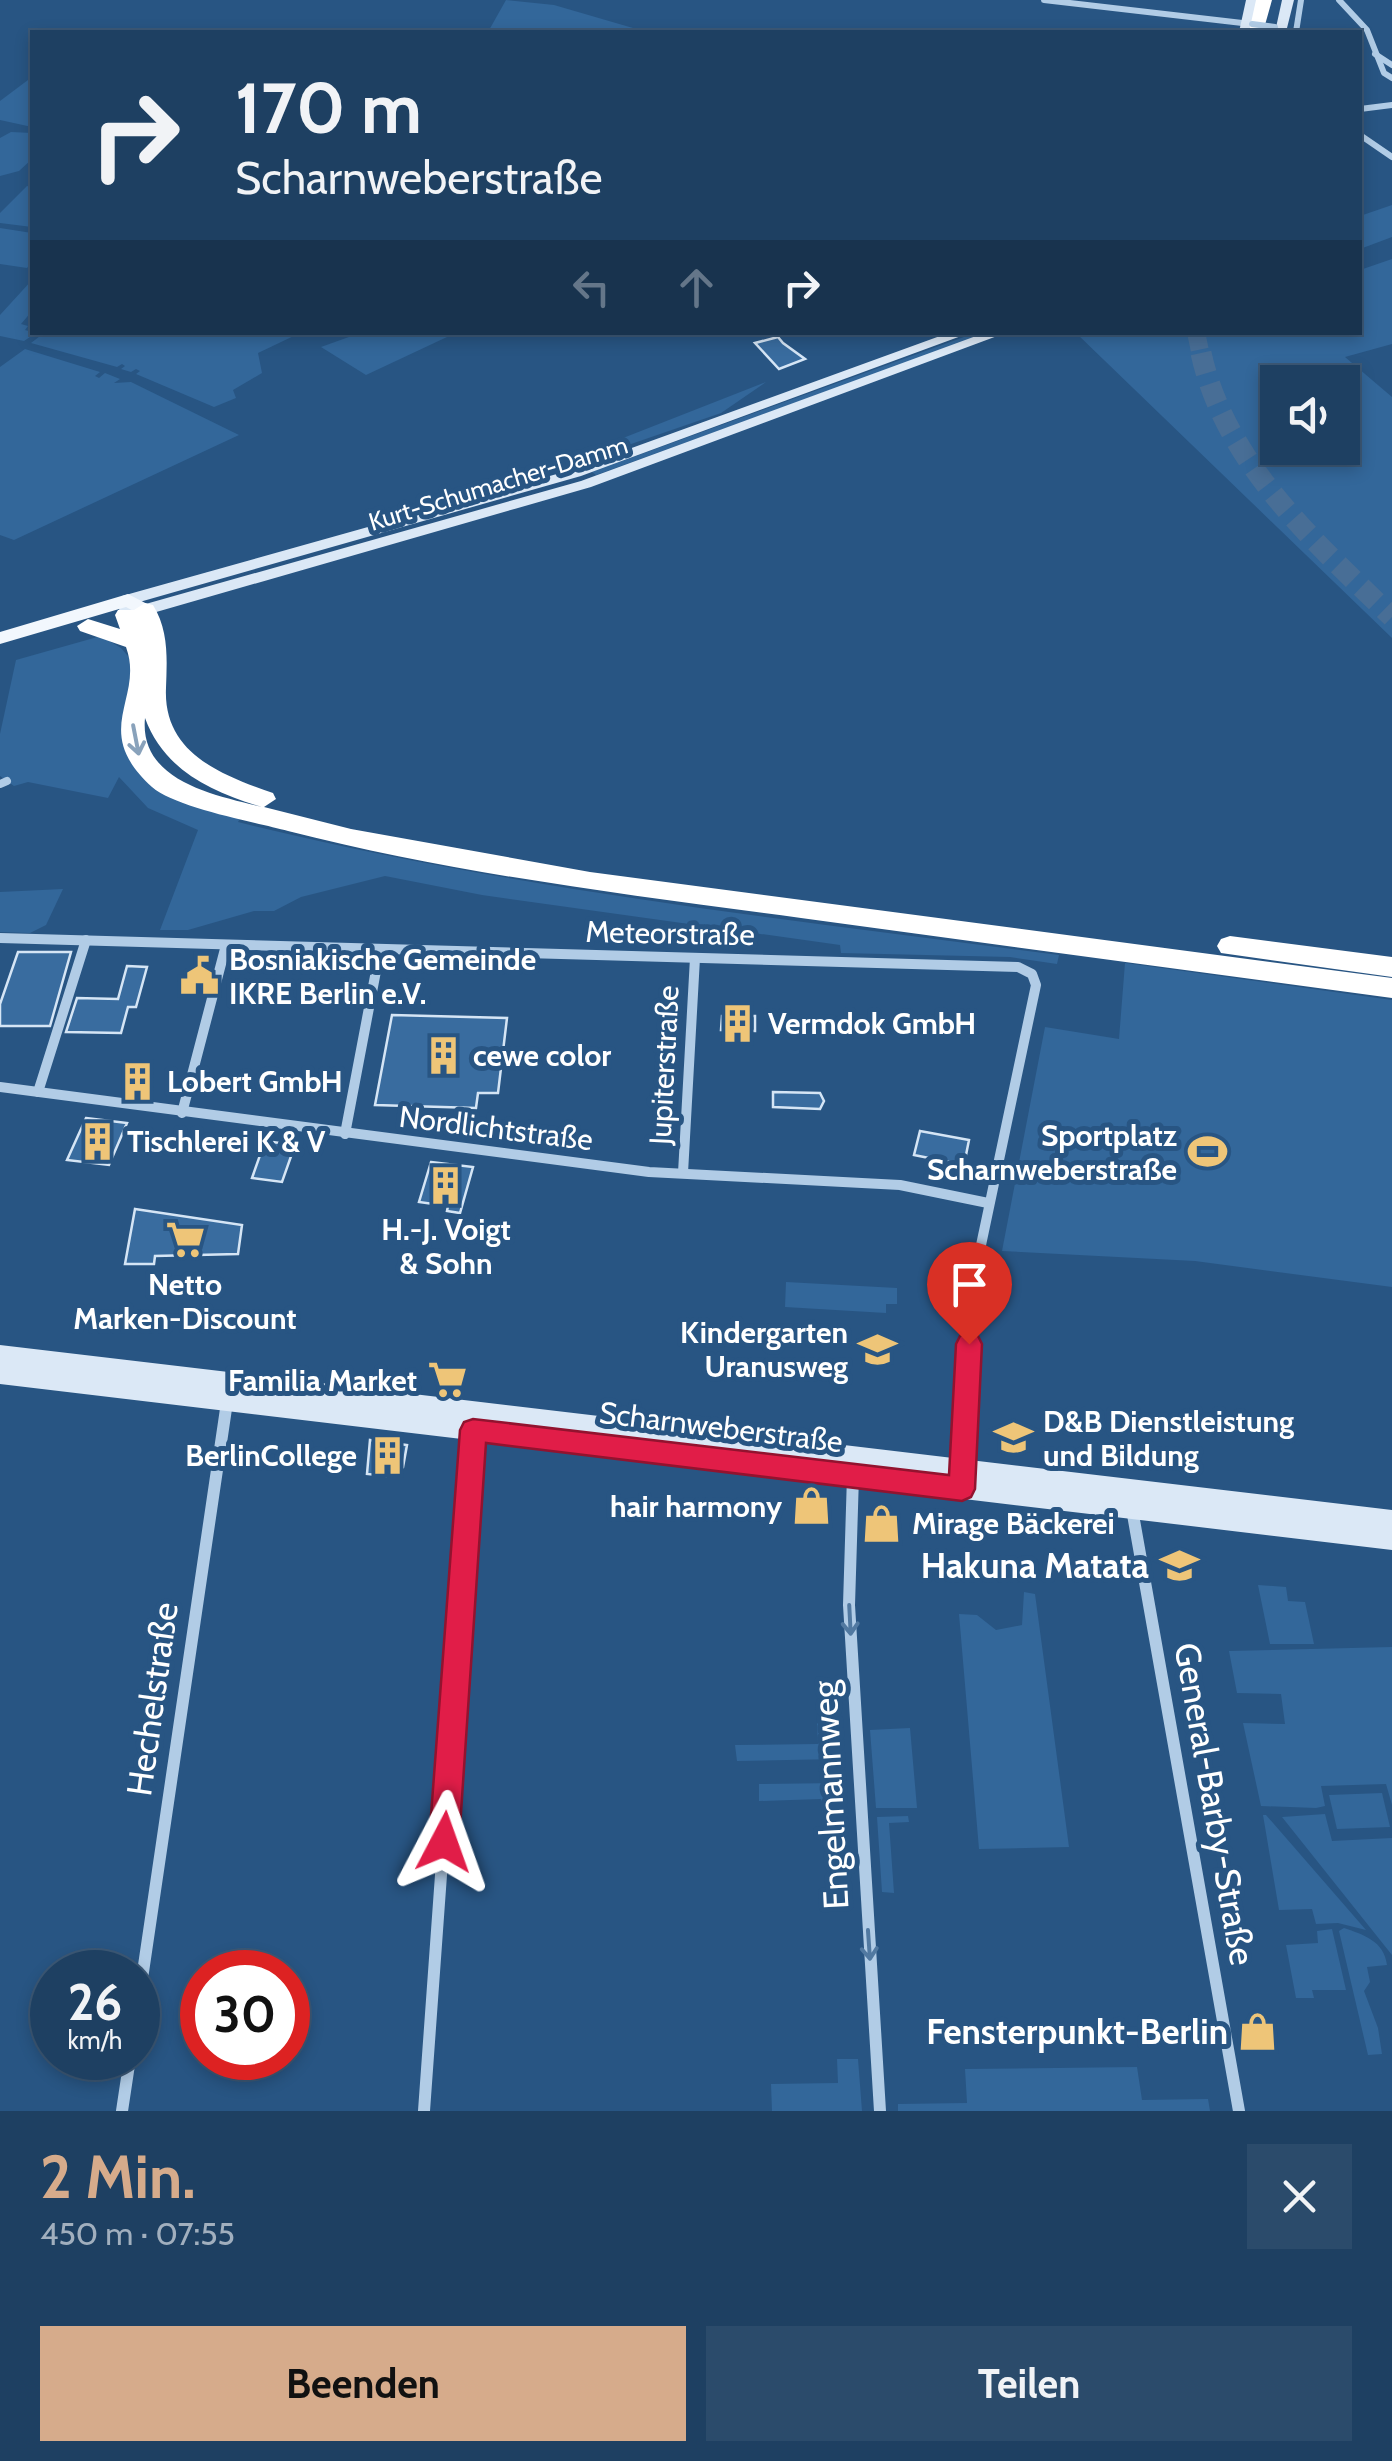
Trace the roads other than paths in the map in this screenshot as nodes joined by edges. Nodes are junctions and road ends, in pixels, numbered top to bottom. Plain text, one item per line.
1 (1044, 0) edge
2 (1252, 0) edge
3 (1264, 0) edge
4 (1276, 0) edge
5 (1288, 0) edge
6 (1301, 0) edge
7 (1339, 0) edge
8 (1250, 28) edge
9 (1277, 30) edge
10 (1296, 30) edge
11 (1375, 54) junction
12 (1392, 65) edge
13 (1392, 78) edge
14 (1392, 105) edge
15 (1362, 109) edge
16 (1362, 136) edge
17 (1392, 158) edge
18 (957, 335) edge
19 (993, 335) edge
20 (581, 479) junction
21 (133, 609) junction
22 (88, 626) junction
23 (0, 638) edge
24 (139, 644) junction
25 (0, 650) edge
26 (0, 938) edge
27 (86, 940) junction
28 (226, 945) junction
29 (380, 950) junction
30 (1392, 950) edge
31 (1276, 952) junction
32 (694, 958) junction
33 (1392, 968) edge
34 (1392, 988) edge
35 (0, 1087) edge
36 (38, 1092) junction
37 (182, 1114) junction
38 (344, 1134) junction
39 (683, 1174) junction
40 (988, 1203) junction
41 (977, 1264) dead end
42 (974, 1279) dead end
43 (0, 1355) edge
44 (0, 1374) edge
45 (94, 1376) junction
46 (229, 1392) junction
47 (475, 1421) junction
48 (853, 1476) junction
49 (962, 1480) junction
50 (1132, 1500) junction
51 (1392, 1521) edge
52 (1392, 1539) edge
53 (146, 1950) edge
54 (127, 2080) edge
55 (122, 2111) edge
56 (424, 2111) edge
57 (880, 2111) edge
58 (1239, 2111) edge

1 - 8 street
2 - 8 main road
3 - 8 highway
4 - 9 highway
5 - 9 main road
6 - 10 street
7 - 11 street
8 - 9 street, bridge
11 - 12 street
11 - 13 street
14 - 15 street
16 - 17 street
18 - 20 main road, Kurt-Schumacher-Damm
19 - 20 main road, Kurt-Schumacher-Damm
20 - 21 main road, Kurt-Schumacher-Damm
21 - 22 main road, Kurt-Schumacher-Damm
21 - 23 main road, Kurt-Schumacher-Damm
21 - 24 highway
21 - 31 highway
22 - 24 highway
22 - 25 main road, Kurt-Schumacher-Damm
24 -> 34 highway
26 - 27 street, Meteorstraße
27 - 28 street, Meteorstraße
27 - 36 street
28 - 29 street, Meteorstraße
28 - 37 street
29 - 32 street, Meteorstraße
29 - 38 street
30 - 31 highway
31 - 33 highway
32 - 39 street, Jupiterstraße
32 - 40 street, Meteorstraße
35 - 36 street, Nordlichtstraße
36 - 37 street, Nordlichtstraße
37 - 38 street, Nordlichtstraße
38 - 39 street, Nordlichtstraße
39 - 40 street, Nordlichtstraße
40 - 41 street
42 - 49 street
43 - 45 main road, Scharnweberstraße
44 - 45 main road, Scharnweberstraße
45 - 46 main road, Scharnweberstraße
46 - 47 main road, Scharnweberstraße
46 - 53 street, Hechelstraße
47 - 48 main road, Scharnweberstraße
47 - 49 main road, Scharnweberstraße
47 - 56 street
48 - 49 main road, Scharnweberstraße
48 -> 57 street, Engelmannweg
49 - 50 main road, Scharnweberstraße
50 - 51 main road, Scharnweberstraße
50 - 52 main road, Scharnweberstraße
50 - 58 street, General-Barby-Straße
54 - 55 street

